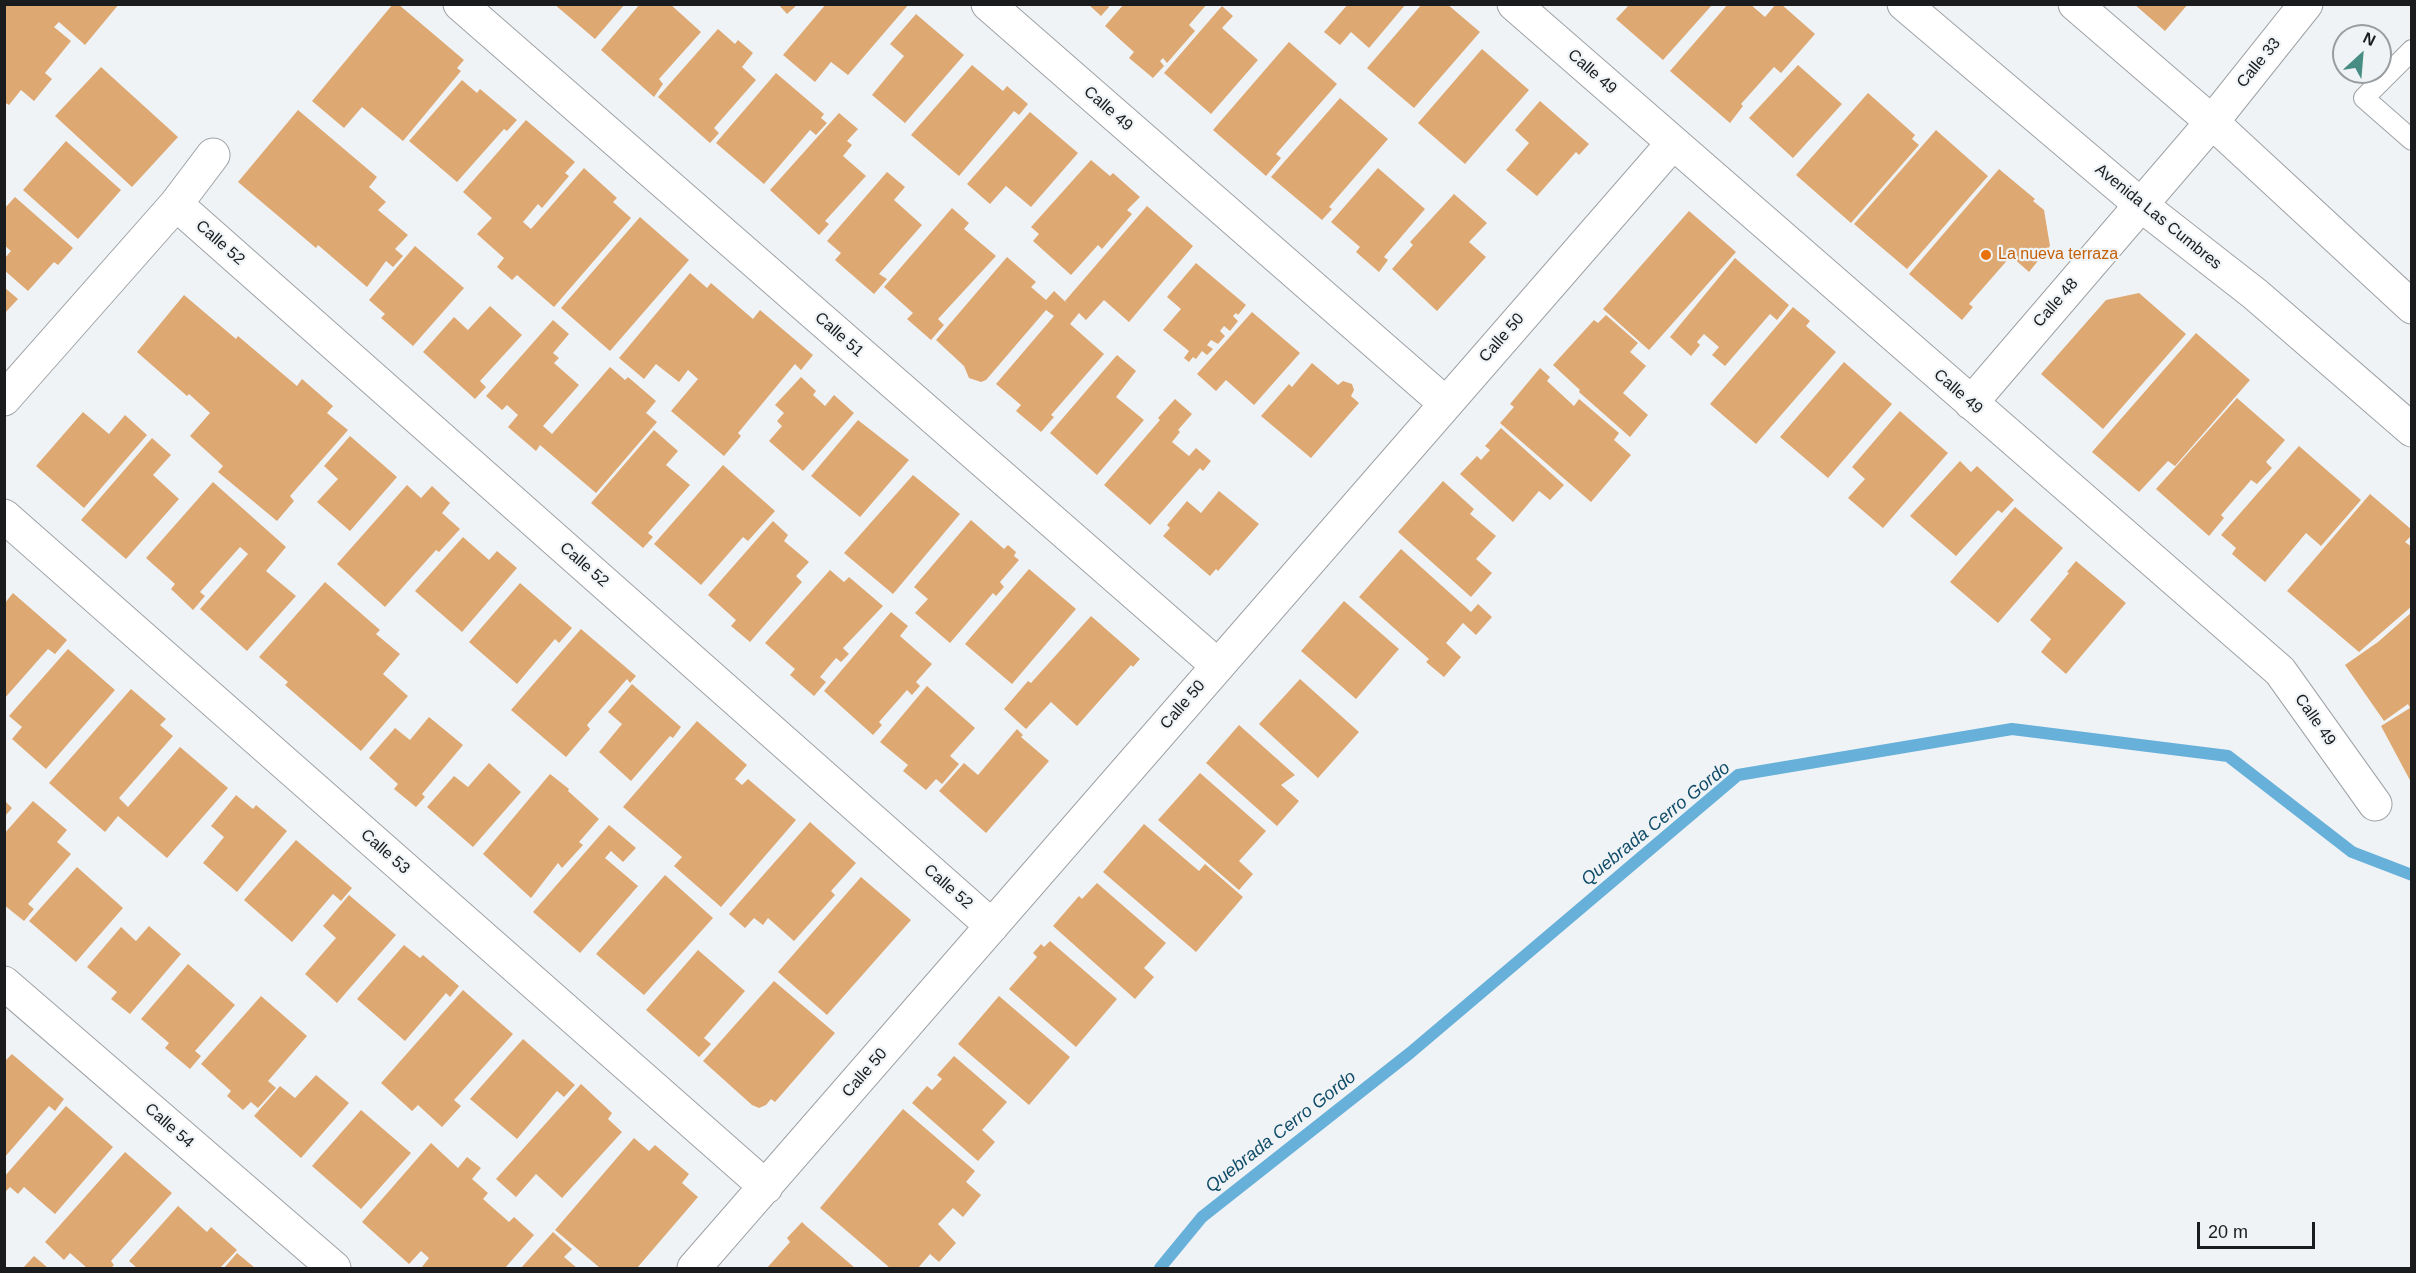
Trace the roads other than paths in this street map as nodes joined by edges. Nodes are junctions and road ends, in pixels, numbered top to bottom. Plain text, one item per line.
1 (460, 4) edge
2 (988, 4) edge
3 (1514, 4) edge
4 (1904, 4) edge
5 (2075, 4) edge
6 (2306, 4) edge
7 (2412, 50) edge
8 (2212, 122) junction
9 (2412, 140) edge
10 (1673, 143) junction
11 (213, 155) dead end
12 (176, 204) junction
13 (2141, 205) junction
14 (2412, 307) edge
15 (4, 399) edge
16 (1445, 403) junction
17 (1971, 403) junction
18 (2412, 430) edge
19 (4, 516) edge
20 (1217, 665) junction
21 (2375, 804) dead end
22 (992, 926) junction
23 (4, 983) edge
24 (766, 1187) junction
25 (334, 1269) edge
26 (694, 1269) edge

1 - 20 street, Calle 51
2 - 16 street, Calle 49
3 - 10 street, Calle 49
4 - 13 street, Avenida Las Cumbres
5 - 8 street
6 - 8 street, Calle 33
7 - 9 lane
8 - 13 street, Calle 48
8 - 14 street
10 - 16 street, Calle 50
10 - 17 street, Calle 49
11 - 12 street
12 - 15 street
12 - 22 street, Calle 52
13 - 17 street, Calle 48
13 - 18 street, Avenida Las Cumbres
16 - 20 street, Calle 50
17 - 21 street, Calle 49
19 - 24 street, Calle 53
20 - 22 street, Calle 50
22 - 24 street, Calle 50
23 - 25 street, Calle 54
24 - 26 street, Calle 50

